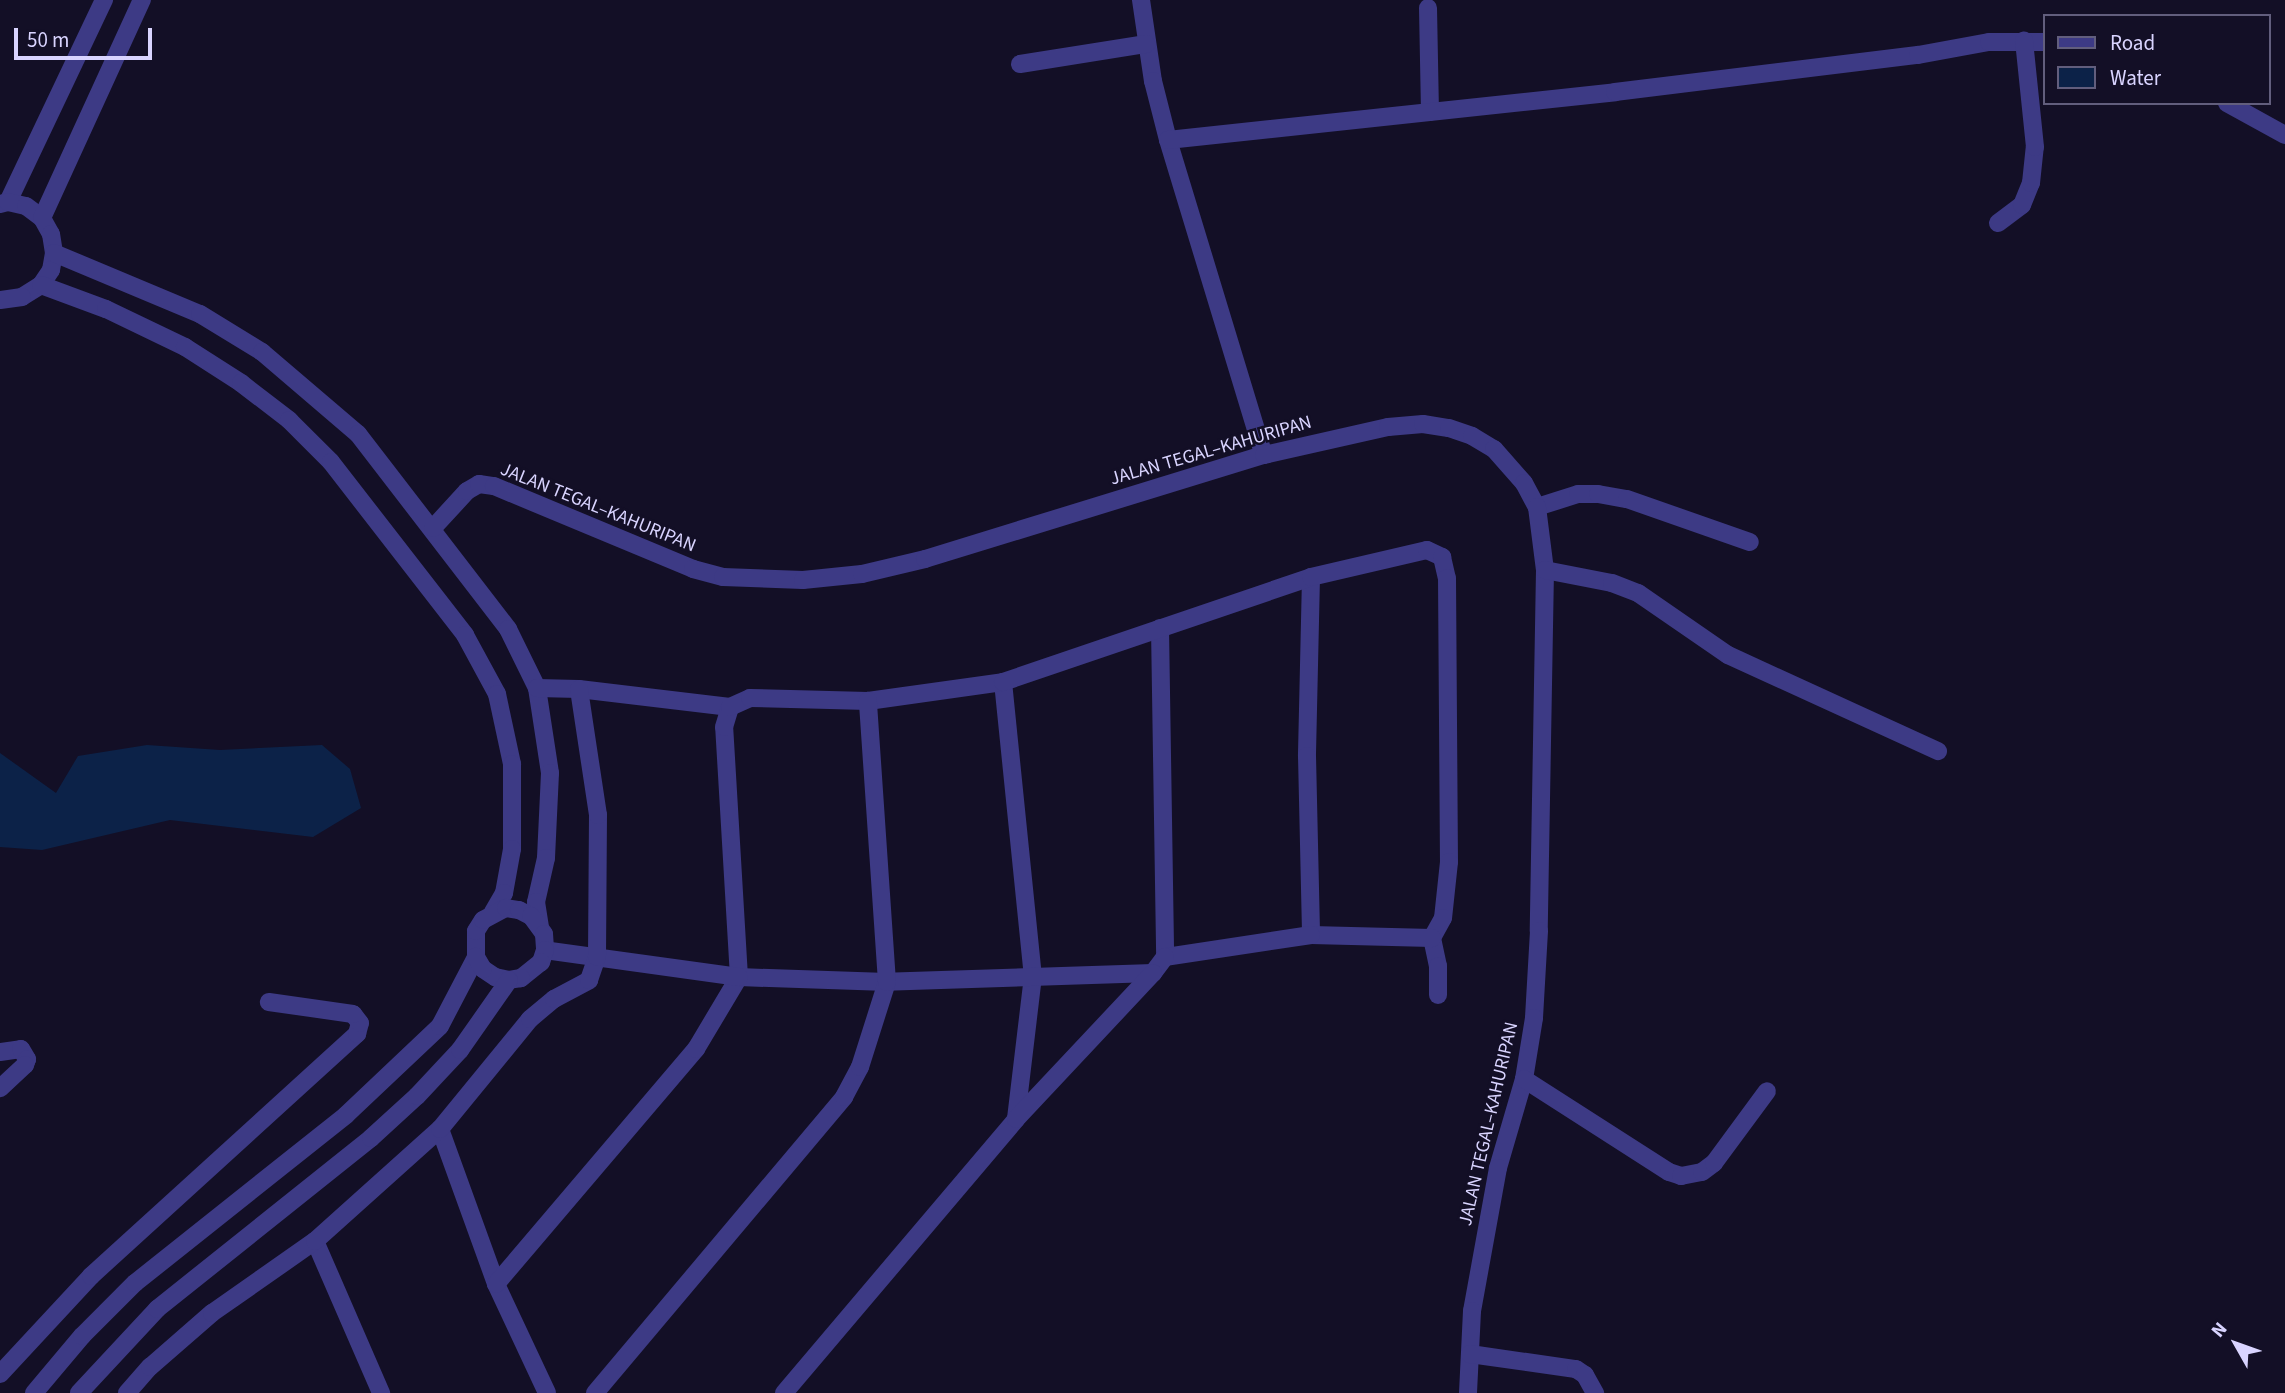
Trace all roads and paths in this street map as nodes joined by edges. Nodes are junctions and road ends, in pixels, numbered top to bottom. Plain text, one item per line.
1 (104, 0) edge
2 (142, 0) edge
3 (1141, 0) edge
4 (1428, 8) dead end
5 (2024, 41) junction
6 (2044, 42) edge
7 (1146, 44) junction
8 (1020, 64) dead end
9 (2231, 105) edge
10 (1430, 112) junction
11 (2285, 135) edge
12 (1168, 140) junction
13 (4, 203) edge
14 (42, 218) junction
15 (1998, 223) dead end
16 (54, 253) junction
17 (41, 285) junction
18 (0, 300) edge
19 (1264, 454) junction
20 (1538, 507) junction
21 (433, 528) junction
22 (1750, 542) dead end
23 (1545, 569) junction
24 (1311, 577) junction
25 (1160, 628) junction
26 (1003, 682) junction
27 (537, 688) junction
28 (579, 689) junction
29 (868, 701) junction
30 (730, 707) junction
31 (1938, 751) dead end
32 (493, 912) junction
33 (540, 926) junction
34 (1311, 935) junction
35 (1432, 939) junction
36 (545, 950) junction
37 (476, 957) junction
38 (597, 957) junction
39 (1165, 957) junction
40 (1153, 973) junction
41 (1033, 976) junction
42 (739, 977) junction
43 (509, 980) junction
44 (887, 982) junction
45 (1438, 995) dead end
46 (269, 1002) dead end
47 (0, 1052) edge
48 (1524, 1079) junction
49 (0, 1088) edge
50 (1766, 1091) dead end
51 (1016, 1119) junction
52 (440, 1129) junction
53 (315, 1241) junction
54 (496, 1284) junction
55 (1470, 1354) junction
56 (0, 1374) edge
57 (34, 1393) edge
58 (79, 1393) edge
59 (127, 1393) edge
60 (381, 1393) edge
61 (547, 1393) edge
62 (595, 1393) edge
63 (785, 1393) edge
64 (1468, 1393) edge
65 (1595, 1393) edge

1 - 13 street
2 - 14 street
3 - 7 street
4 - 10 street
5 - 6 street
5 - 10 street
5 - 15 street
7 - 8 street
7 - 12 street
9 - 11 street
10 - 12 street
12 - 19 street
13 - 14 street
14 - 16 street
16 - 17 street
16 - 21 street
17 - 18 street
17 - 32 street
19 - 20 street, JALAN TEGAL–KAHURIPAN
19 - 21 street, JALAN TEGAL–KAHURIPAN
20 - 22 street
20 - 23 street, JALAN TEGAL–KAHURIPAN
21 - 27 street
23 - 31 street
23 - 48 street, JALAN TEGAL–KAHURIPAN
24 - 25 street
24 - 34 street
24 - 35 street
25 - 26 street
25 - 39 street
26 - 29 street
26 - 41 street
27 - 28 street
27 - 33 street
28 - 30 street
28 - 38 street
29 - 30 street
29 - 44 street
30 - 42 street
32 - 33 street
32 - 37 street
33 - 36 street
34 - 35 street
34 - 39 street
35 - 45 street
36 - 38 street
36 - 43 street
37 - 43 street
37 - 57 street
38 - 42 street
38 - 52 street
39 - 40 street
40 - 41 street
40 - 51 street
41 - 44 street
41 - 51 street
42 - 44 street
42 - 54 street
43 - 58 street
44 - 62 street
46 - 56 street
47 - 49 street
48 - 50 street
48 - 55 street, JALAN TEGAL–KAHURIPAN
51 - 63 street
52 - 53 street
52 - 54 street
53 - 59 street
53 - 60 street
54 - 61 street
55 - 64 street, JALAN TEGAL–KAHURIPAN
55 - 65 street

